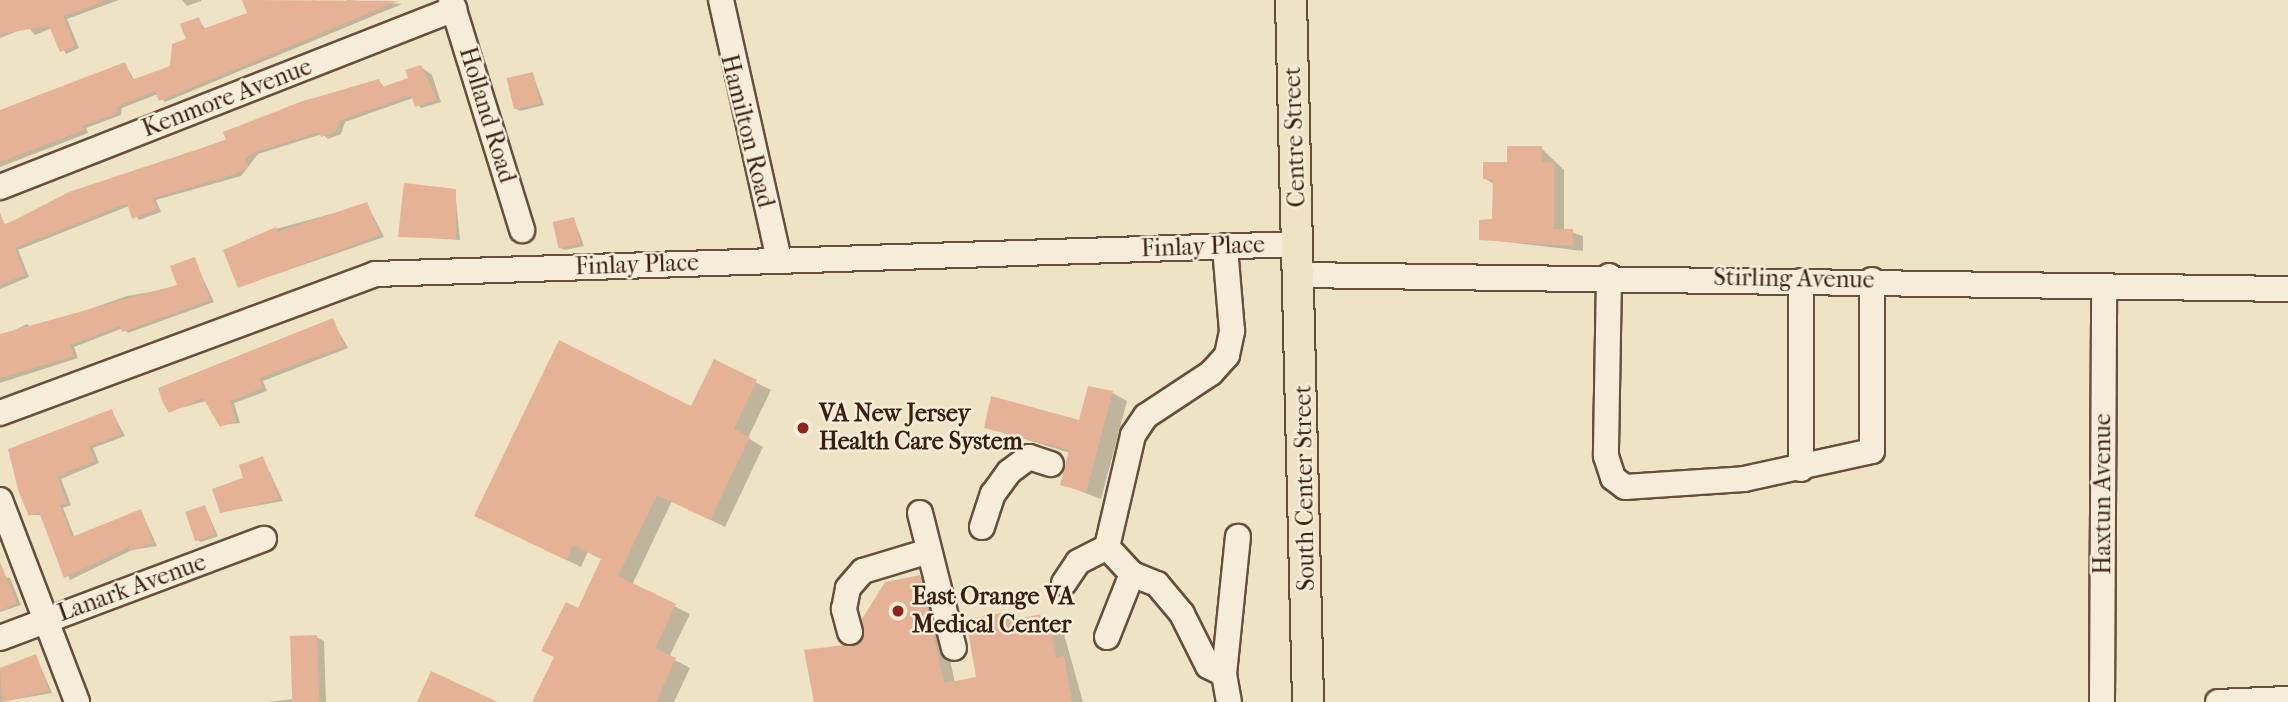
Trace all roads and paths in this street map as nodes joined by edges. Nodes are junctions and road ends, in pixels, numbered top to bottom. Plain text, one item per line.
1 (721, 0) edge
2 (1292, 0) edge
3 (453, 5) edge
4 (0, 187) edge
5 (522, 230) dead end
6 (1298, 244) junction
7 (1224, 247) junction
8 (779, 260) junction
9 (1299, 275) junction
10 (1609, 275) junction
11 (1801, 281) junction
12 (1872, 281) junction
13 (2104, 286) junction
14 (2288, 289) edge
15 (0, 413) edge
16 (1051, 464) dead end
17 (1801, 470) junction
18 (0, 500) edge
19 (920, 513) dead end
20 (982, 527) dead end
21 (1238, 537) dead end
22 (264, 539) dead end
23 (1107, 547) junction
24 (929, 551) junction
25 (1132, 574) junction
26 (1064, 583) dead end
27 (45, 620) junction
28 (850, 632) dead end
29 (1107, 637) dead end
30 (0, 638) edge
31 (954, 648) dead end
32 (1224, 674) junction
33 (2288, 699) edge
34 (77, 702) edge
35 (1229, 702) edge
36 (1308, 702) edge
37 (2102, 702) edge
38 (2218, 702) edge

1 - 8 street, Hamilton Road
2 - 6 main road, Centre Street
3 - 4 street, Kenmore Avenue
3 - 5 street, Holland Road
6 - 7 street, Finlay Place
6 - 9 main road, Centre Street
7 - 8 street, Finlay Place
7 - 23 street
8 - 15 street, Finlay Place
9 - 10 street, Stirling Avenue
9 - 36 main road, South Center Street
10 - 11 street, Stirling Avenue
10 - 17 street
11 - 12 street, Stirling Avenue
11 - 17 street
12 - 13 street, Stirling Avenue
12 - 17 street
13 - 14 street, Stirling Avenue
13 - 37 street, Haxtun Avenue
16 - 20 street
18 - 27 street
19 - 24 street
21 - 32 street
22 - 27 street, Lanark Avenue
23 - 25 street
23 - 26 street
24 - 28 street
24 - 31 street
25 - 29 street
25 - 32 street
27 - 30 street, Lanark Avenue
27 - 34 street
32 - 35 street
33 - 38 street

